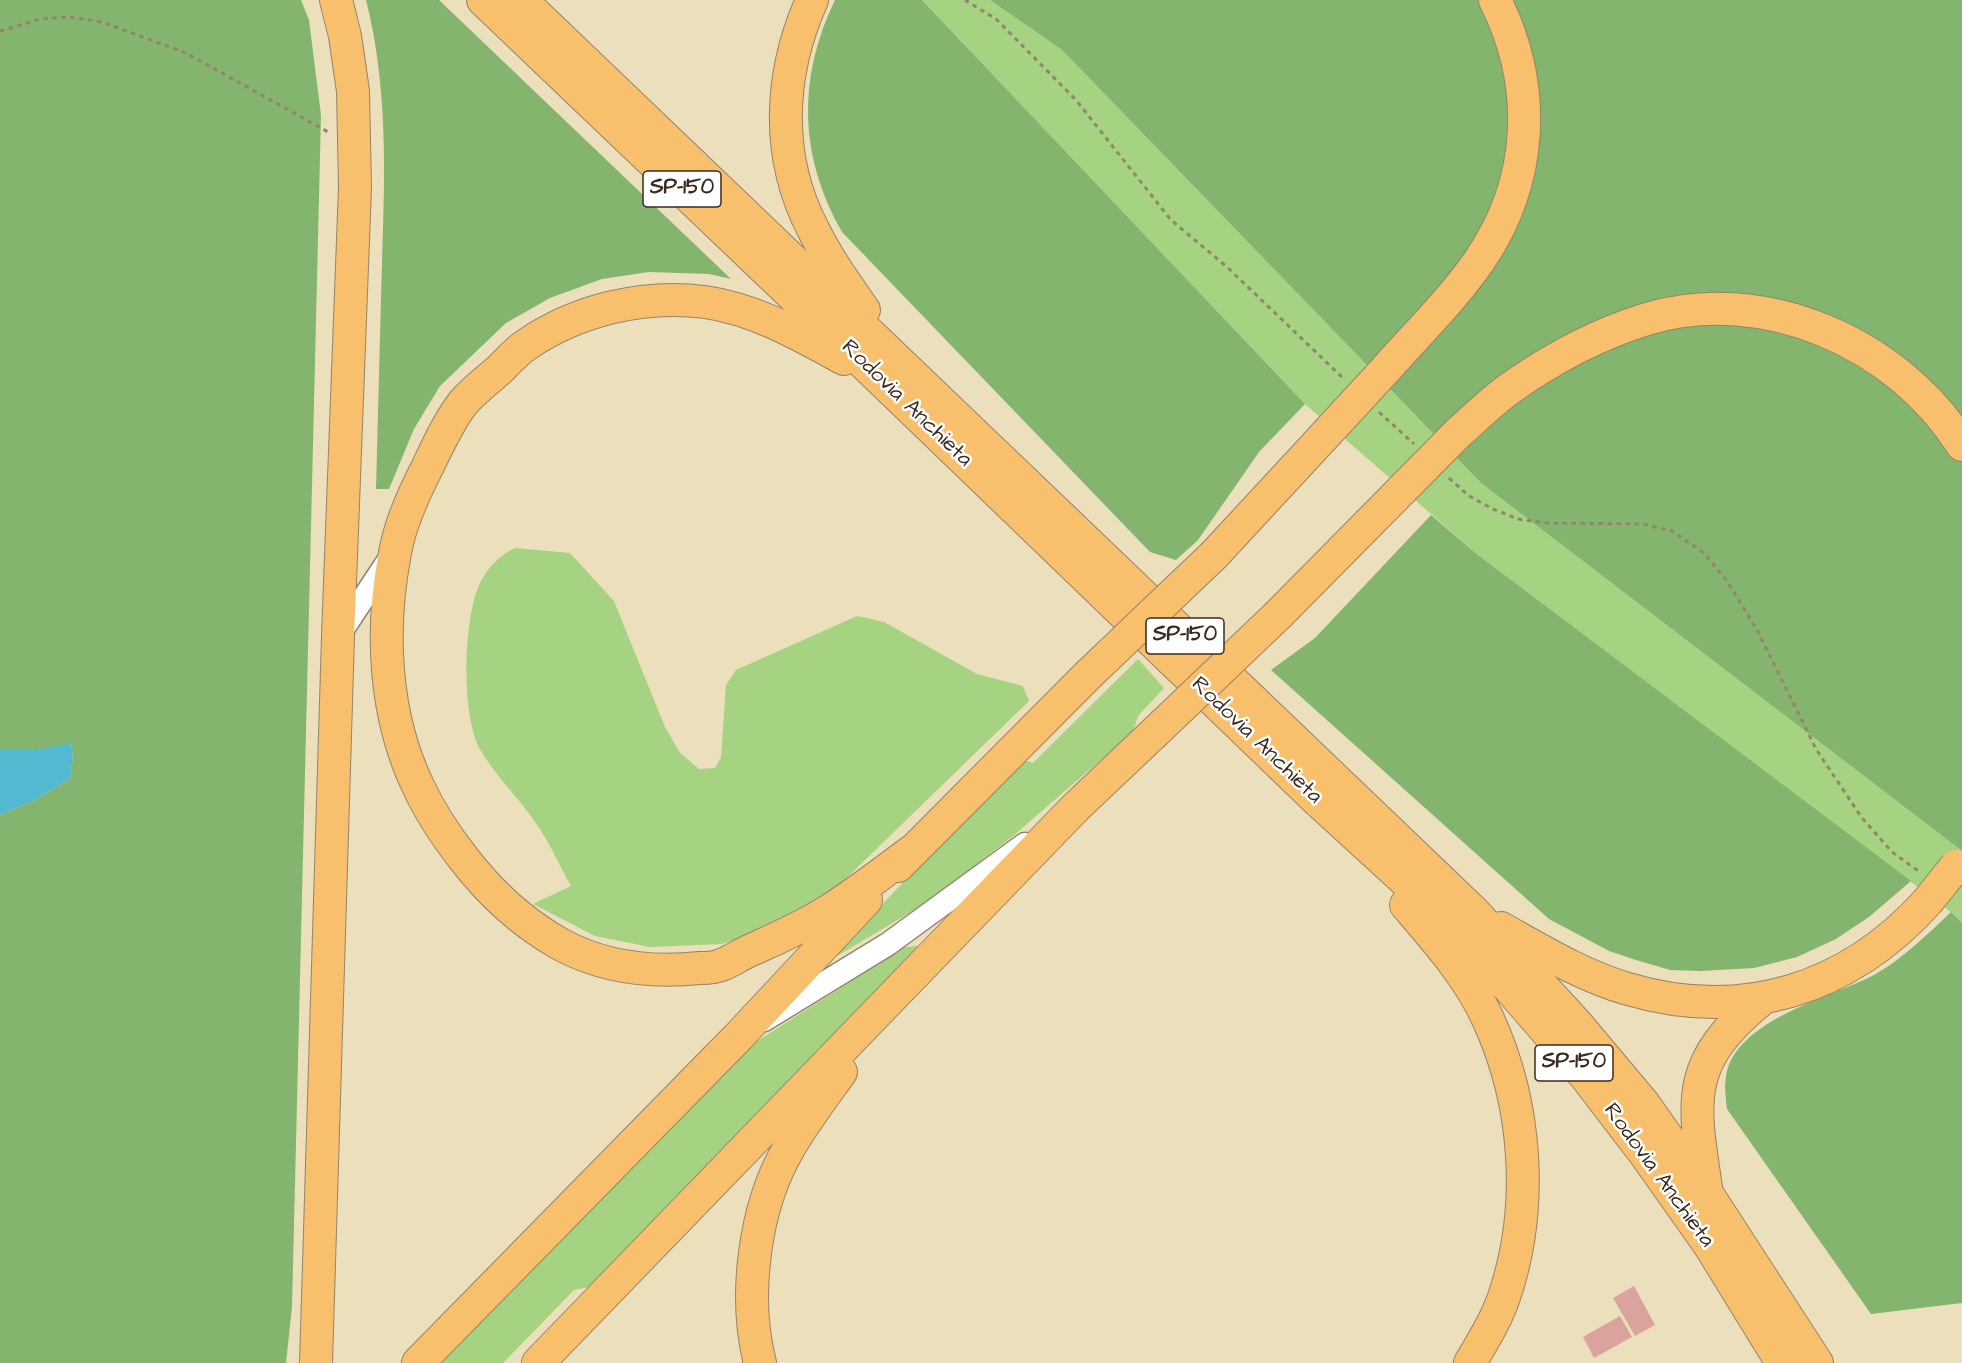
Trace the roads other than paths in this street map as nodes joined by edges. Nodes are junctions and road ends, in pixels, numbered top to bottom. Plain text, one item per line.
1 (336, 0) edge
2 (483, 0) edge
3 (521, 0) edge
4 (812, 0) edge
5 (1495, 0) edge
6 (888, 369) junction
7 (1962, 445) edge
8 (395, 551) junction
9 (338, 636) junction
10 (1318, 801) junction
11 (1075, 808) junction
12 (912, 851) junction
13 (1959, 862) edge
14 (1474, 912) junction
15 (899, 990) junction
16 (1762, 999) junction
17 (738, 1037) junction
18 (1708, 1194) junction
19 (1775, 1356) edge
20 (316, 1363) edge
21 (418, 1363) edge
22 (538, 1363) edge
23 (760, 1363) edge
24 (1470, 1363) edge
25 (1817, 1363) edge

1 - 9 highway
2 - 6 highway, Rodovia Anchieta / SP-150
3 - 6 highway, Rodovia Anchieta / SP-150
4 - 6 highway
5 - 12 highway, bridge
6 - 8 highway
6 - 10 highway, Rodovia Anchieta / SP-150
6 - 14 highway, Rodovia Anchieta / SP-150
7 - 11 highway, bridge
8 - 9 lane
8 - 12 highway
9 - 20 highway
10 - 19 highway, Rodovia Anchieta / SP-150
10 - 24 highway
11 - 15 highway
11 - 17 lane
12 - 17 highway
13 - 16 highway, bridge
14 - 16 highway
14 - 18 highway, Rodovia Anchieta / SP-150
15 - 22 highway
15 - 23 highway
16 - 18 highway
17 - 21 highway
18 - 25 highway, Rodovia Anchieta / SP-150

